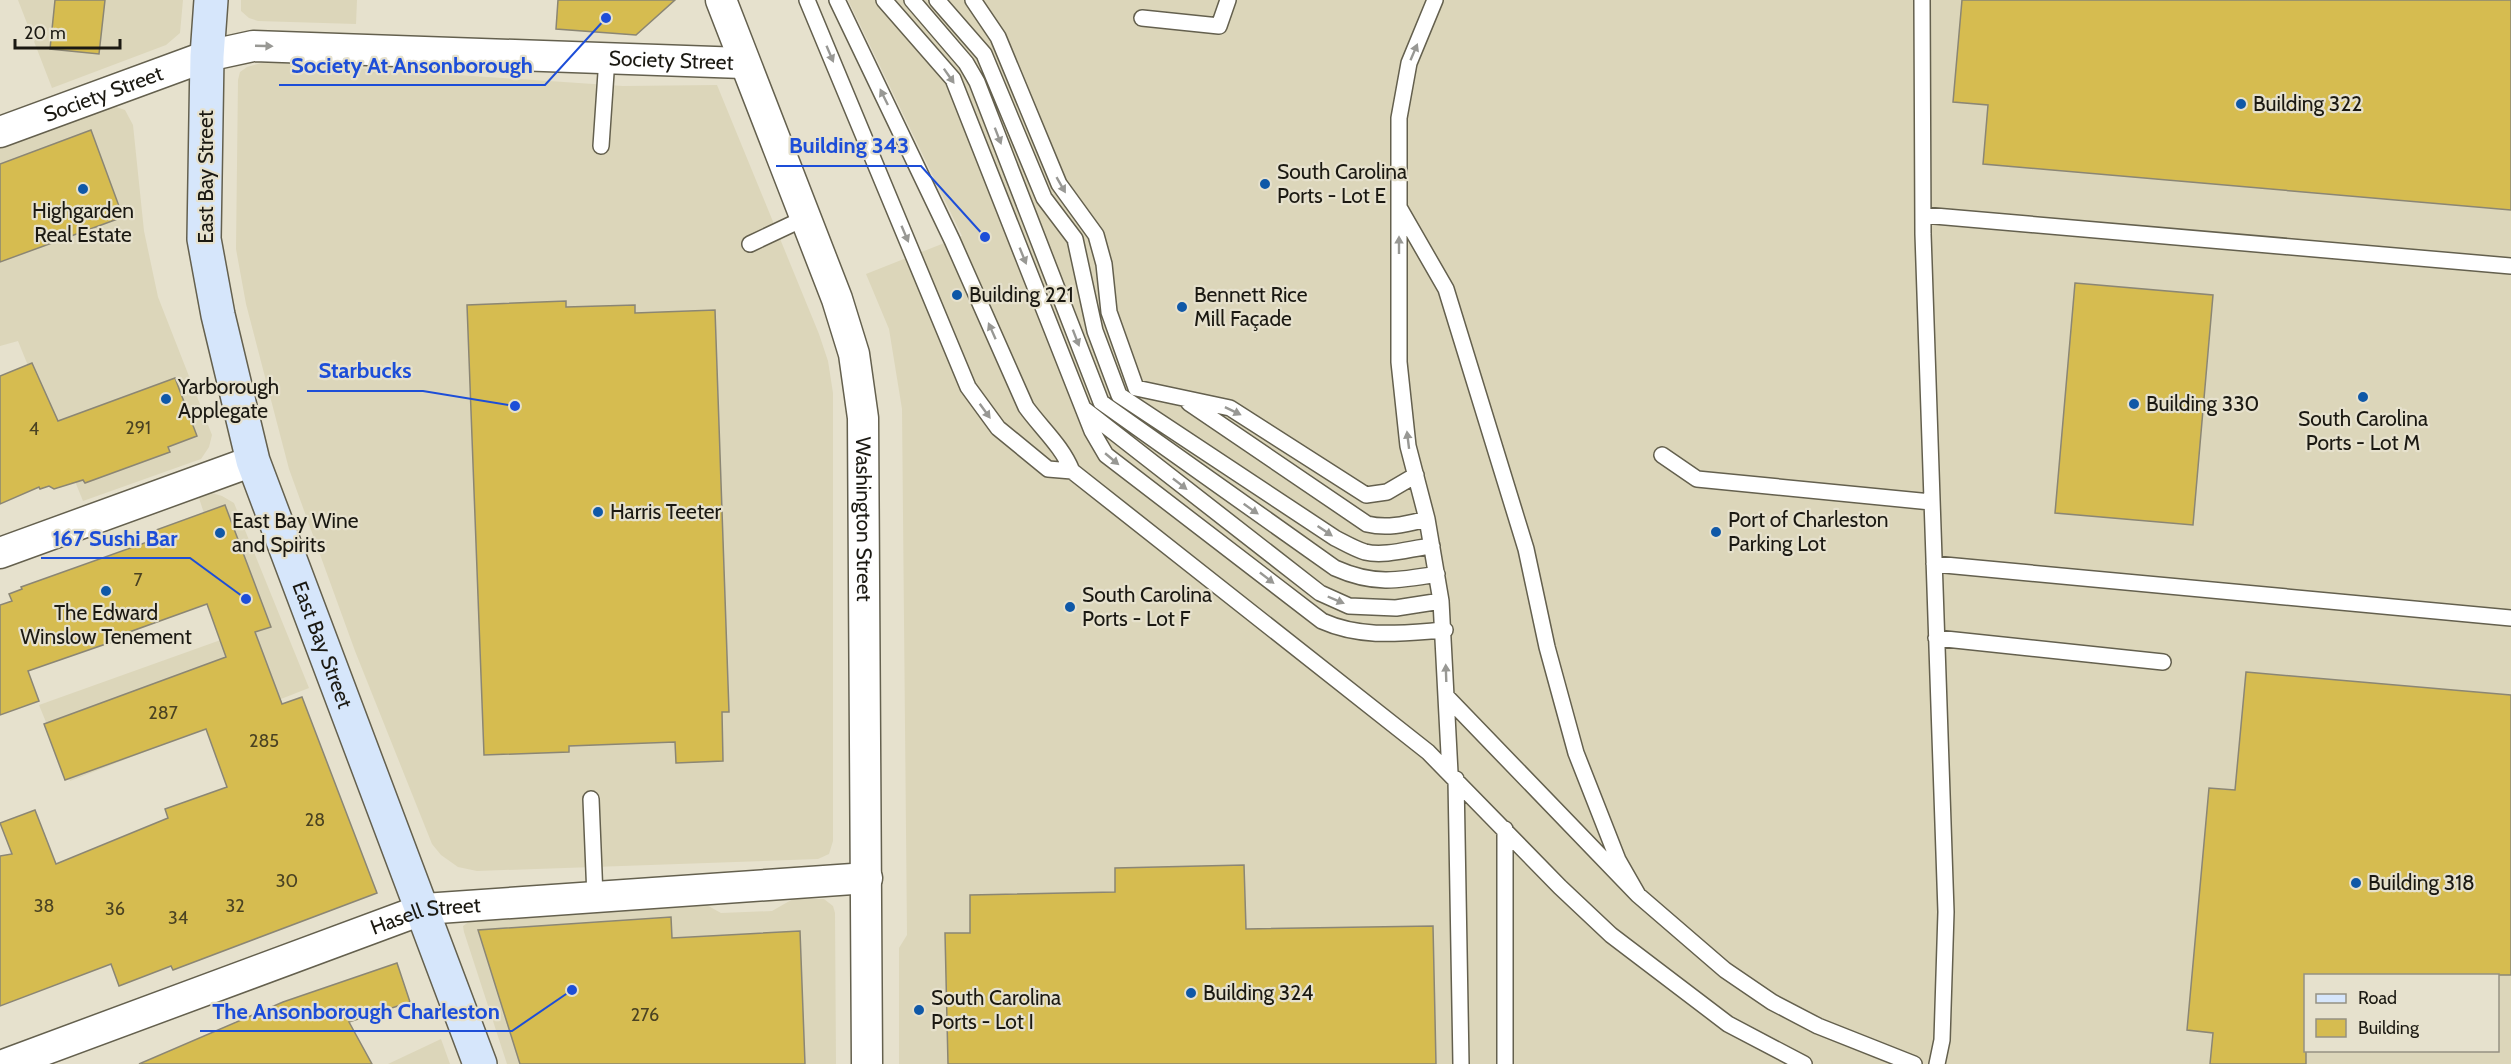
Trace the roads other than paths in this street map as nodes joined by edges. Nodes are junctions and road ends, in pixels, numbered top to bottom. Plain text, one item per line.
1 (211, 0) edge
2 (720, 0) edge
3 (807, 0) edge
4 (837, 0) edge
5 (884, 0) edge
6 (912, 0) edge
7 (938, 0) edge
8 (973, 0) edge
9 (1228, 0) edge
10 (1436, 0) edge
11 (1922, 0) edge
12 (1142, 18) dead end
13 (207, 56) junction
14 (607, 58) junction
15 (743, 63) junction
16 (0, 132) edge
17 (601, 146) dead end
18 (1399, 207) junction
19 (1923, 215) junction
20 (805, 218) junction
21 (750, 244) dead end
22 (2511, 266) edge
23 (1181, 398) junction
24 (1084, 409) junction
25 (1662, 455) dead end
26 (253, 461) junction
27 (1072, 471) junction
28 (1416, 475) junction
29 (1931, 502) junction
30 (1427, 519) junction
31 (1432, 546) junction
32 (0, 553) edge
33 (1934, 564) junction
34 (1437, 574) junction
35 (1441, 601) junction
36 (2511, 618) edge
37 (1445, 630) junction
38 (1936, 639) junction
39 (2163, 662) dead end
40 (1447, 697) junction
41 (1453, 776) junction
42 (591, 799) dead end
43 (1505, 829) junction
44 (867, 878) junction
45 (1638, 895) junction
46 (595, 897) junction
47 (424, 909) junction
48 (6, 1064) edge
49 (480, 1064) edge
50 (867, 1064) edge
51 (1461, 1064) edge
52 (1505, 1064) edge
53 (1804, 1064) edge
54 (1914, 1064) edge
55 (1937, 1064) edge

1 - 13 street, East Bay Street
2 - 15 street, Washington Street
3 -> 27 lane
27 -> 4 lane
5 -> 24 lane
6 -> 34 lane
7 -> 31 lane
8 -> 23 lane
9 - 12 lane
18 -> 10 lane
11 - 19 lane
13 -> 14 street, Society Street
13 - 16 street, Society Street
13 - 26 street, East Bay Street
14 - 15 street, Society Street
14 - 17 lane
15 - 20 street, Washington Street
28 -> 18 lane
18 - 45 lane
19 - 22 lane
19 - 29 lane
20 - 21 lane
20 - 44 street, Washington Street
23 -> 28 lane
23 - 30 lane
24 -> 35 lane
24 -> 37 lane
25 - 29 lane
26 - 32 street
26 - 47 street, East Bay Street
27 - 41 lane
28 - 30 lane
29 - 33 lane
30 - 31 lane
31 - 34 lane
33 - 36 lane
33 - 38 lane
34 - 35 lane
35 - 37 lane
40 -> 37 lane
38 - 39 lane
38 - 55 lane
40 - 41 lane
40 - 45 lane
41 - 43 lane
41 - 51 lane
42 - 46 lane
43 - 52 lane
43 - 53 lane
44 - 46 street, Hasell Street
44 - 50 street, Washington Street
45 - 54 lane
46 - 47 street, Hasell Street
47 - 48 street, Hasell Street
47 - 49 street, East Bay Street

